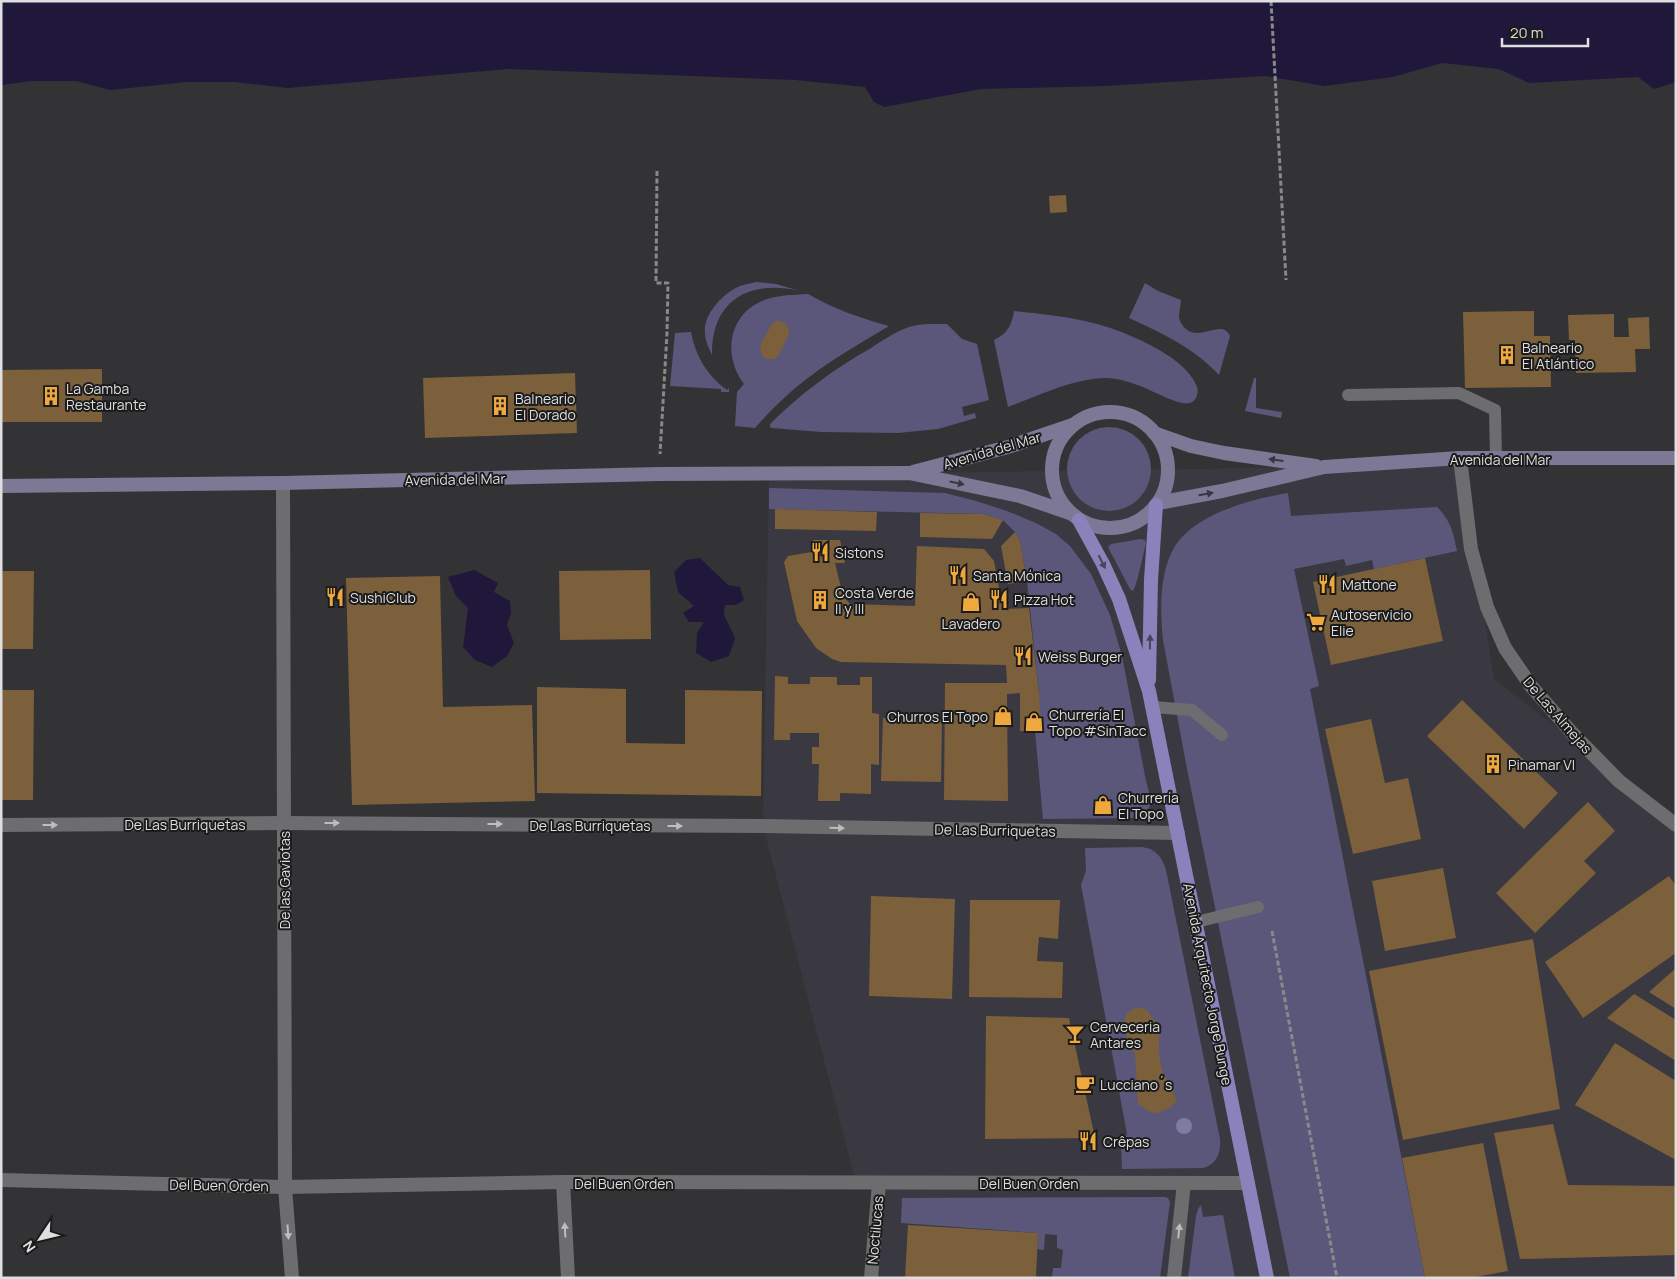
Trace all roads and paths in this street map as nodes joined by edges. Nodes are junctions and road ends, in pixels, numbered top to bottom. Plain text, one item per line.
1 (1271, 1) edge
2 (657, 171) dead end
3 (1286, 280) dead end
4 (1348, 395) dead end
5 (1074, 425) junction
6 (1154, 433) junction
7 (1460, 458) junction
8 (1496, 458) junction
9 (1676, 458) edge
10 (1324, 467) junction
11 (910, 473) junction
12 (659, 474) junction
13 (283, 483) junction
14 (1, 486) edge
15 (1157, 504) junction
16 (1074, 516) junction
17 (1149, 691) junction
18 (1152, 707) junction
19 (1222, 735) dead end
20 (283, 823) junction
21 (1, 825) edge
22 (1676, 825) edge
23 (1178, 833) junction
24 (1258, 906) dead end
25 (1196, 922) junction
26 (1272, 931) dead end
27 (1, 1180) edge
28 (563, 1182) junction
29 (879, 1183) junction
30 (1184, 1183) junction
31 (1248, 1183) junction
32 (285, 1187) junction
33 (292, 1278) edge
34 (568, 1278) edge
35 (871, 1278) edge
36 (1174, 1278) edge
37 (1267, 1278) edge
38 (1337, 1278) edge

1 - 3 path
2 - 12 path
4 - 8 lane
5 - 6 main road
5 - 11 main road, Avenida del Mar
5 - 16 main road
10 -> 6 main road, Avenida del Mar
6 - 15 main road
7 - 8 main road, Avenida del Mar
7 - 10 main road, Avenida del Mar
7 - 22 street, De Las Almejas
8 - 9 main road, Avenida del Mar
15 -> 10 main road, Avenida del Mar
11 - 12 main road, Avenida del Mar
11 -> 16 main road, Avenida del Mar
12 - 13 main road, Avenida del Mar
13 - 14 main road, Avenida del Mar
13 - 20 street, De las Gaviotas
15 - 16 main road
17 -> 15 main road, Avenida Arquitecto Jorge Bunge
16 -> 17 main road, Avenida Arquitecto Jorge Bunge
17 - 18 main road, Avenida Arquitecto Jorge Bunge
18 - 19 lane
18 - 23 main road, Avenida Arquitecto Jorge Bunge
21 -> 20 street, De Las Burriquetas
20 -> 23 street, De Las Burriquetas
20 - 32 street, De las Gaviotas
23 - 25 main road, Avenida Arquitecto Jorge Bunge
24 - 25 lane
25 - 31 main road, Avenida Arquitecto Jorge Bunge
26 - 38 path
27 - 32 street, Del Buen Orden
28 - 29 street, Del Buen Orden
28 - 32 street, Del Buen Orden
34 -> 28 street
29 - 30 street, Del Buen Orden
29 - 35 street, Noctilucas
30 - 31 street, Del Buen Orden
36 -> 30 street
31 - 37 main road, Avenida Arquitecto Jorge Bunge
32 -> 33 street, De las Gaviotas

